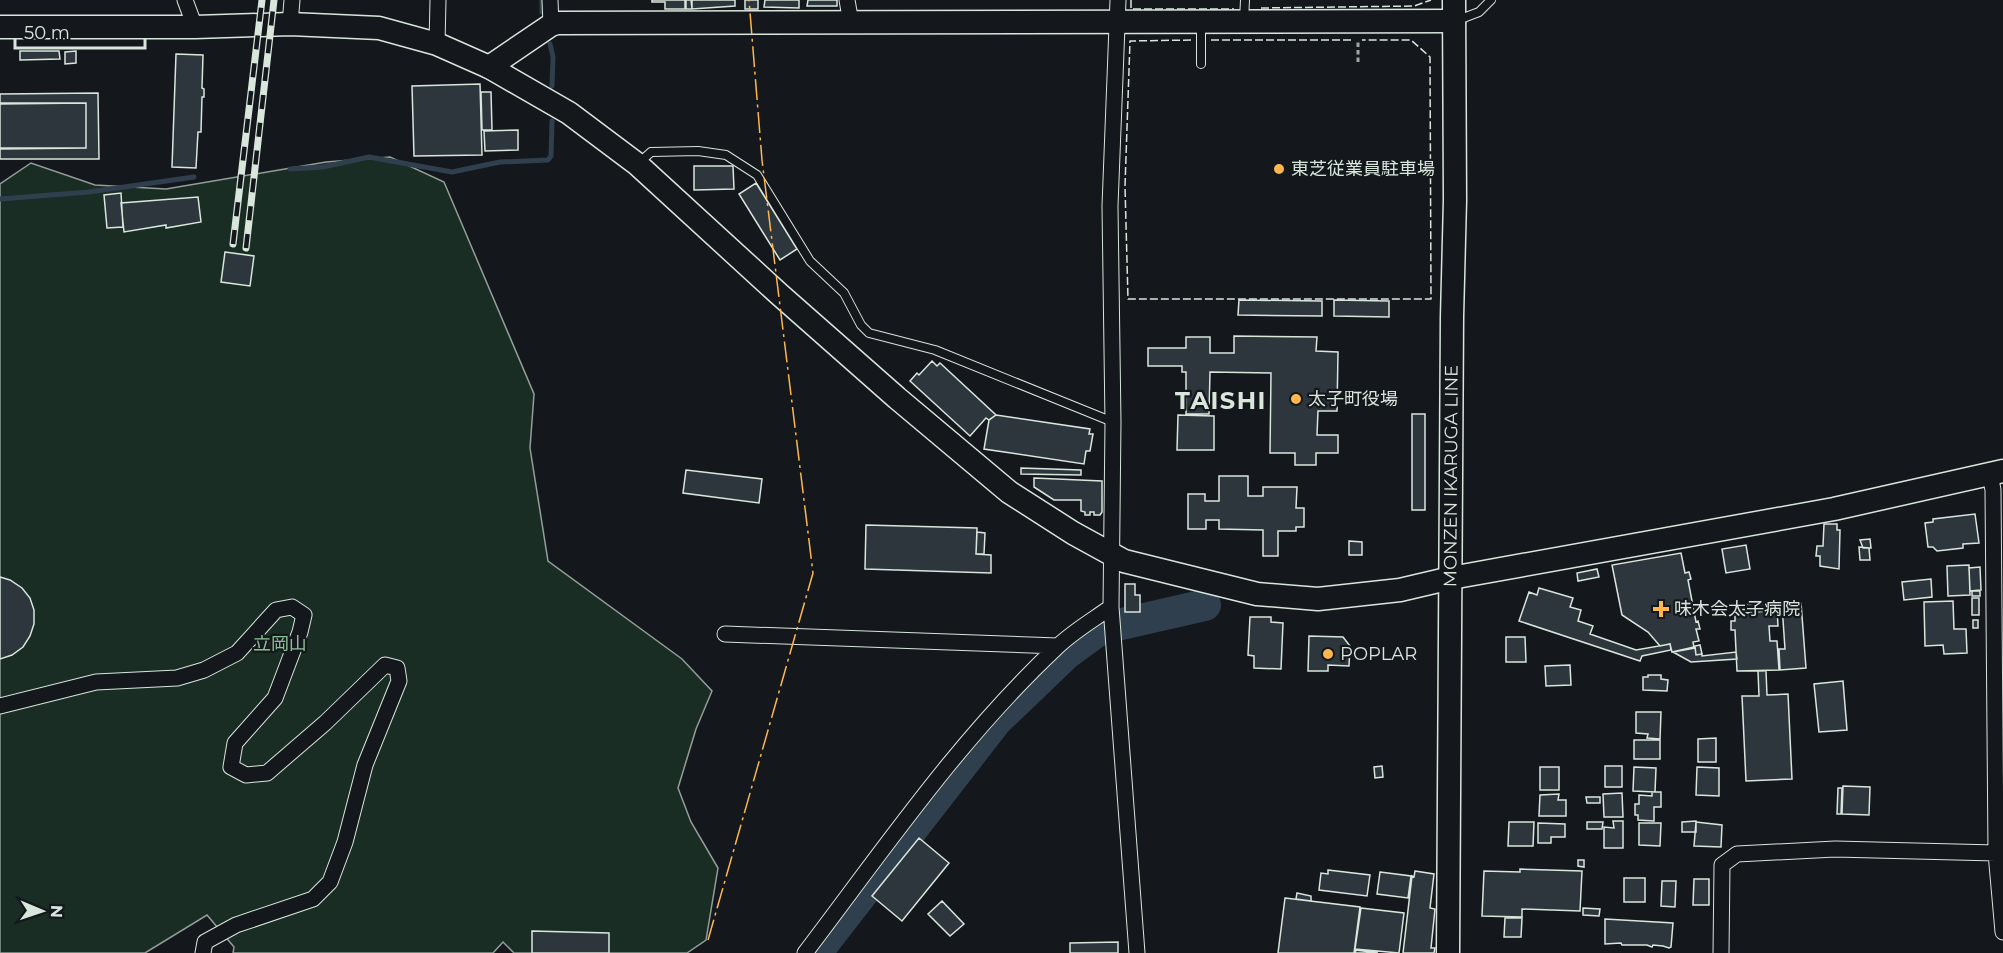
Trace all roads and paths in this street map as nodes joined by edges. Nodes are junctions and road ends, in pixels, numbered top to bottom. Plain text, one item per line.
1 (185, 0) edge
2 (292, 0) edge
3 (438, 0) edge
4 (550, 0) edge
5 (847, 0) edge
6 (1118, 0) edge
7 (1491, 0) edge
8 (1244, 11) edge
9 (1454, 11) edge
10 (1201, 22) junction
11 (851, 23) junction
12 (290, 24) junction
13 (1119, 24) junction
14 (551, 25) junction
15 (0, 27) edge
16 (195, 27) junction
17 (1359, 35) dead end
18 (437, 44) junction
19 (1358, 62) dead end
20 (1201, 64) dead end
21 (489, 67) junction
22 (637, 164) junction
23 (1113, 422) junction
24 (1996, 473) edge
25 (1112, 555) junction
26 (1451, 578) junction
27 (1112, 619) junction
28 (725, 634) dead end
29 (1058, 646) junction
30 (0, 706) edge
31 (1996, 853) junction
32 (2002, 922) edge
33 (203, 953) edge
34 (805, 953) edge
35 (1137, 953) edge
36 (1448, 953) edge
37 (1721, 953) edge

1 - 16 street
2 - 12 street
3 - 18 street
4 - 14 street
5 - 11 street
6 - 13 street
7 - 9 lane
8 - 9 street
8 - 10 street
9 - 26 street, MONZEN IKARUGA LINE
10 - 13 street
10 - 20 lane
11 - 13 street
11 - 14 street
12 - 16 street
12 - 18 street
13 - 23 street
14 - 21 street
15 - 16 street
17 - 19 path
18 - 21 street
21 - 22 street
22 - 23 lane
22 - 25 street
23 - 25 street
24 - 26 street
24 - 31 street
25 - 26 street
25 - 27 street
26 - 36 street, MONZEN IKARUGA LINE
27 - 29 street
27 - 35 street
28 - 29 street
29 - 34 street
30 - 33 street
31 - 32 street
31 - 37 street

